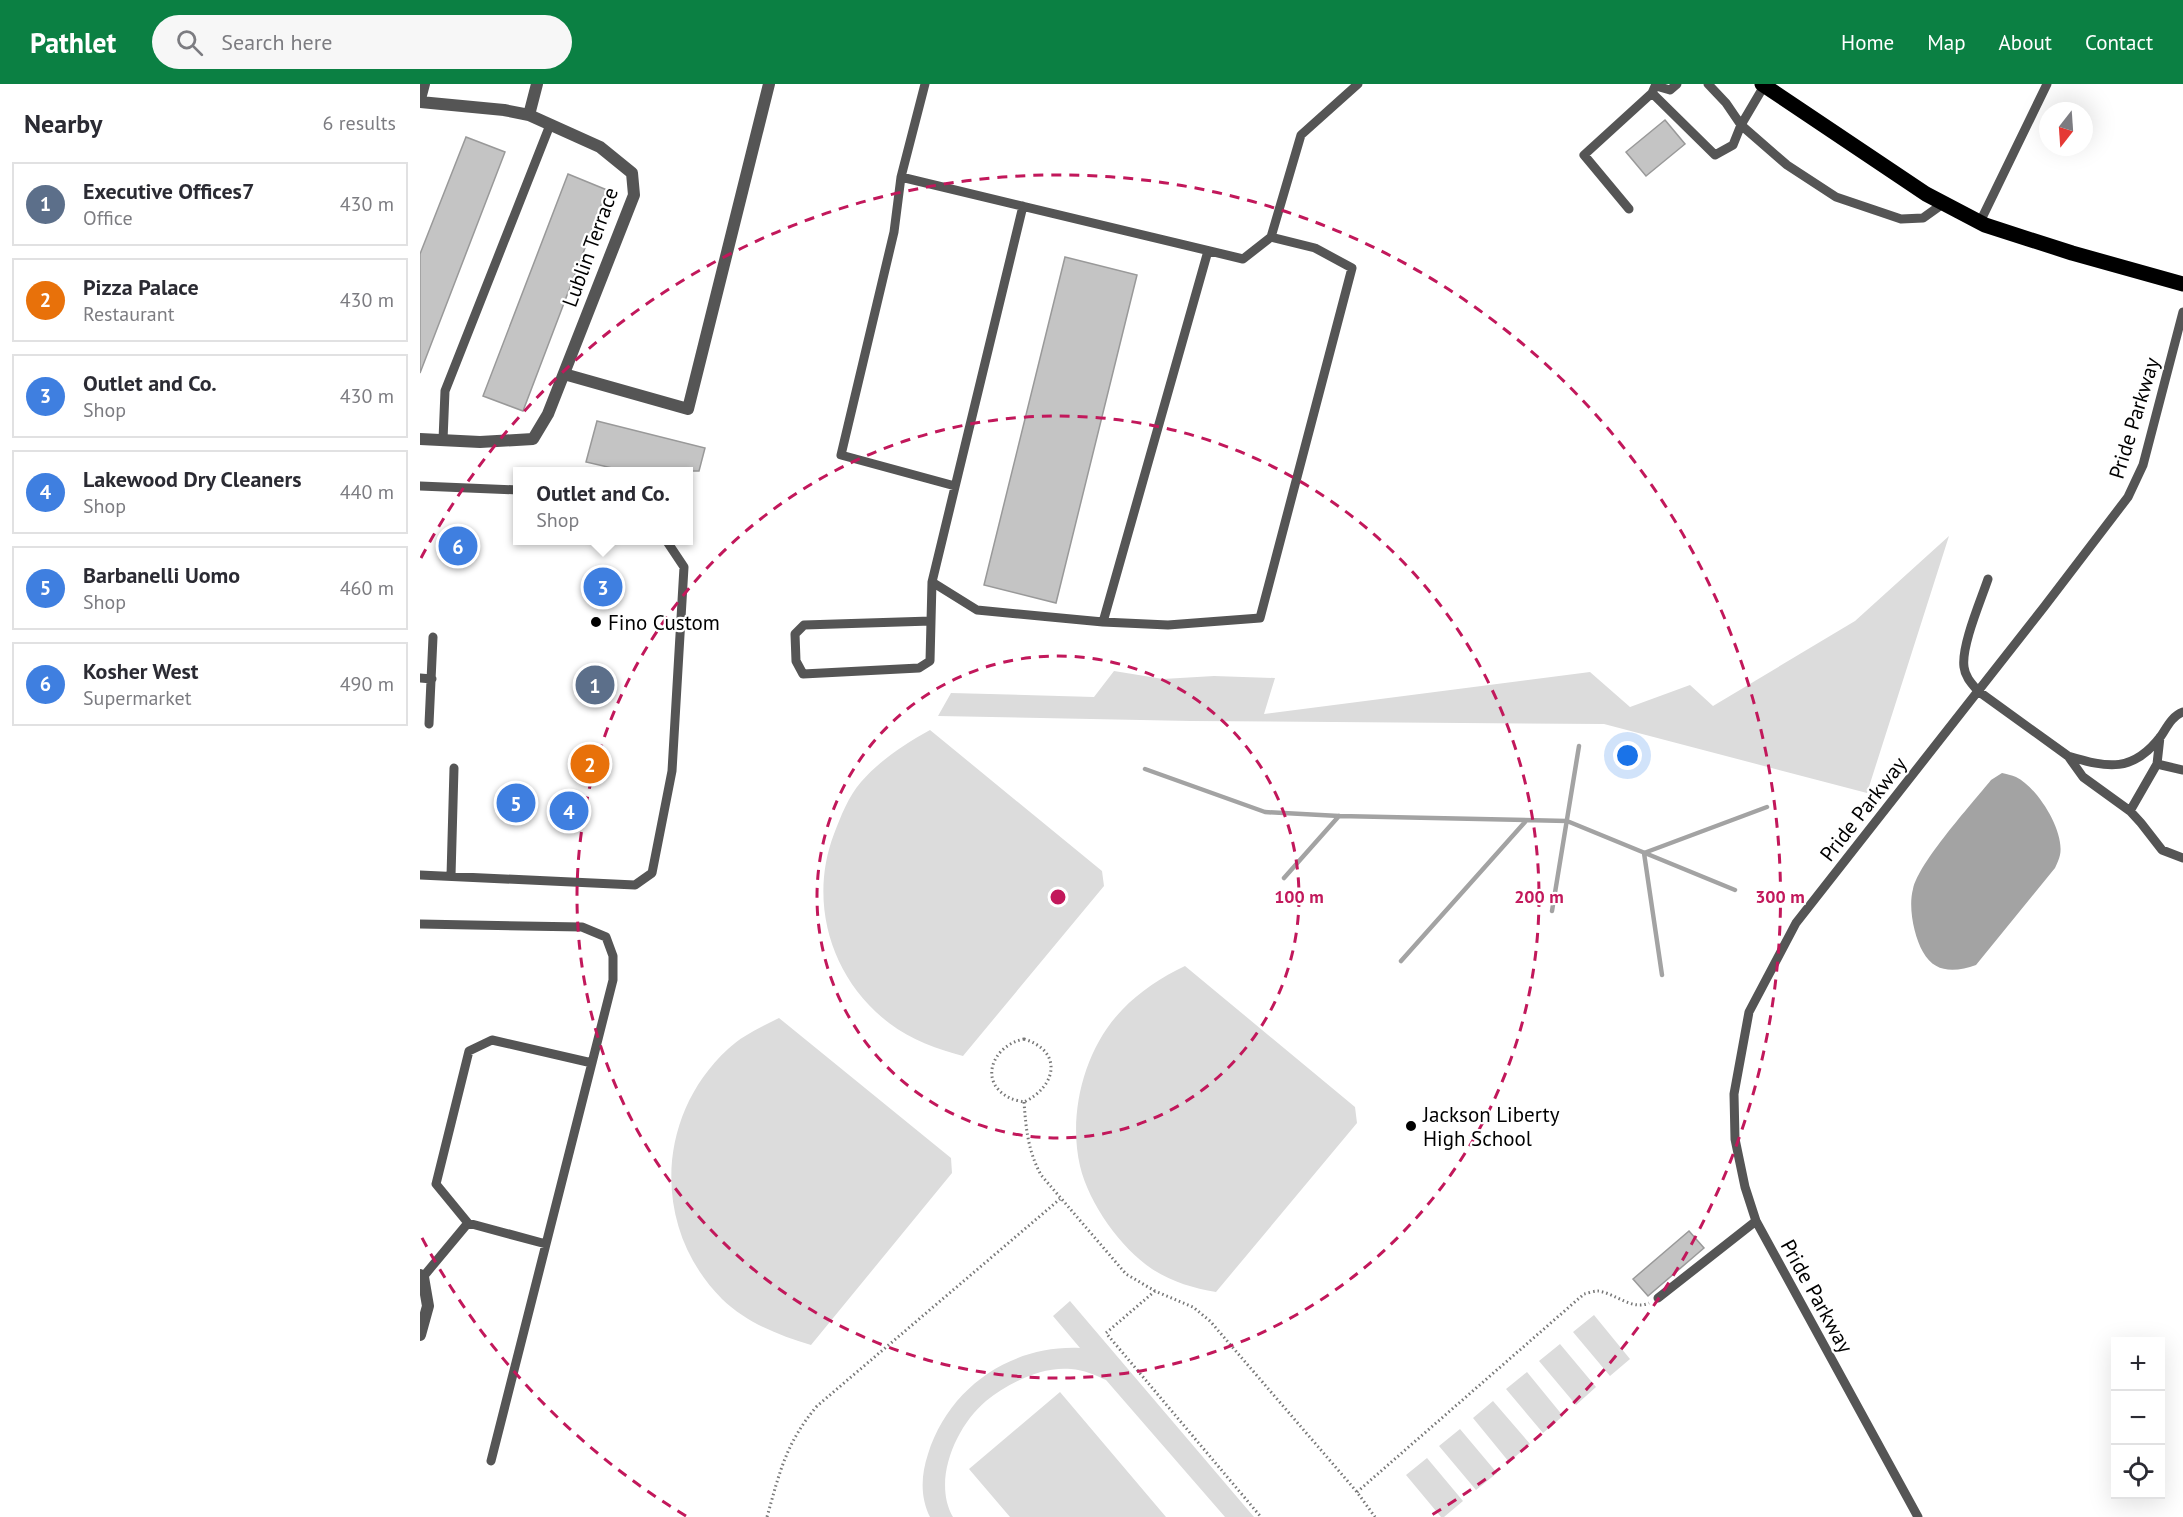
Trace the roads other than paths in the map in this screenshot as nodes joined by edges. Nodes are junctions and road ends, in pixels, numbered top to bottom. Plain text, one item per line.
1 (424, 84) edge
2 (537, 84) edge
3 (769, 84) edge
4 (925, 84) edge
5 (1358, 84) edge
6 (1677, 84) edge
7 (1708, 84) edge
8 (2047, 84) edge
9 (1763, 85) edge
10 (1655, 88) edge
11 (420, 100) edge
12 (530, 115) junction
13 (550, 125) junction
14 (1741, 125) junction
15 (901, 177) junction
16 (1944, 203) junction
17 (1023, 206) junction
18 (1629, 209) dead end
19 (1980, 222) junction
20 (1271, 237) junction
21 (1208, 251) junction
22 (2183, 284) edge
23 (2183, 312) edge
24 (564, 374) junction
25 (420, 439) edge
26 (443, 440) junction
27 (420, 486) edge
28 (955, 486) junction
29 (513, 490) edge
30 (669, 545) edge
31 (1988, 579) dead end
32 (932, 582) junction
33 (931, 621) junction
34 (1103, 622) junction
35 (434, 637) dead end
36 (420, 678) edge
37 (432, 679) junction
38 (1978, 691) junction
39 (2183, 712) edge
40 (429, 724) dead end
41 (2160, 737) junction
42 (2068, 756) junction
43 (2157, 764) junction
44 (454, 768) dead end
45 (2183, 770) edge
46 (2130, 811) junction
47 (2183, 858) edge
48 (420, 875) edge
49 (451, 876) junction
50 (420, 924) edge
51 (592, 1063) junction
52 (1756, 1221) junction
53 (468, 1223) junction
54 (546, 1244) junction
55 (422, 1276) edge
56 (1658, 1298) road end
57 (420, 1335) edge
58 (491, 1461) dead end
59 (1918, 1517) edge

1 - 11 street
2 - 12 street
3 - 24 street
4 - 15 lane
5 - 20 lane
6 - 10 lane
7 - 14 lane
8 - 19 lane
9 - 14 lane
9 - 16 main road
10 - 14 lane
10 - 18 lane
11 - 12 street, Lublin Terrace
12 - 13 street, Lublin Terrace
13 - 24 street, Lublin Terrace
13 - 26 lane
14 - 16 lane
15 - 17 lane
15 - 28 lane
16 - 19 main road
17 - 21 lane
17 - 28 lane
19 - 22 main road
20 - 21 lane
20 - 34 lane
21 - 34 lane
23 - 38 lane, Pride Parkway
24 - 26 street, Lublin Terrace
25 - 26 street, Lublin Terrace
27 - 29 lane
28 - 32 lane
30 - 49 lane
31 - 38 lane
32 - 33 lane
32 - 34 lane
33 - 33 lane
35 - 37 lane
36 - 37 lane
37 - 40 lane
38 - 42 lane
38 - 52 lane, Pride Parkway
39 - 41 lane
41 - 42 lane
41 - 43 lane
42 - 46 lane
43 - 45 lane
43 - 46 lane
44 - 49 lane
46 - 47 lane
48 - 49 lane
50 - 51 lane
51 - 53 lane
51 - 54 lane
52 - 56 lane
52 - 59 lane, Pride Parkway
53 - 54 lane
53 - 55 lane
54 - 58 lane
55 - 57 street

